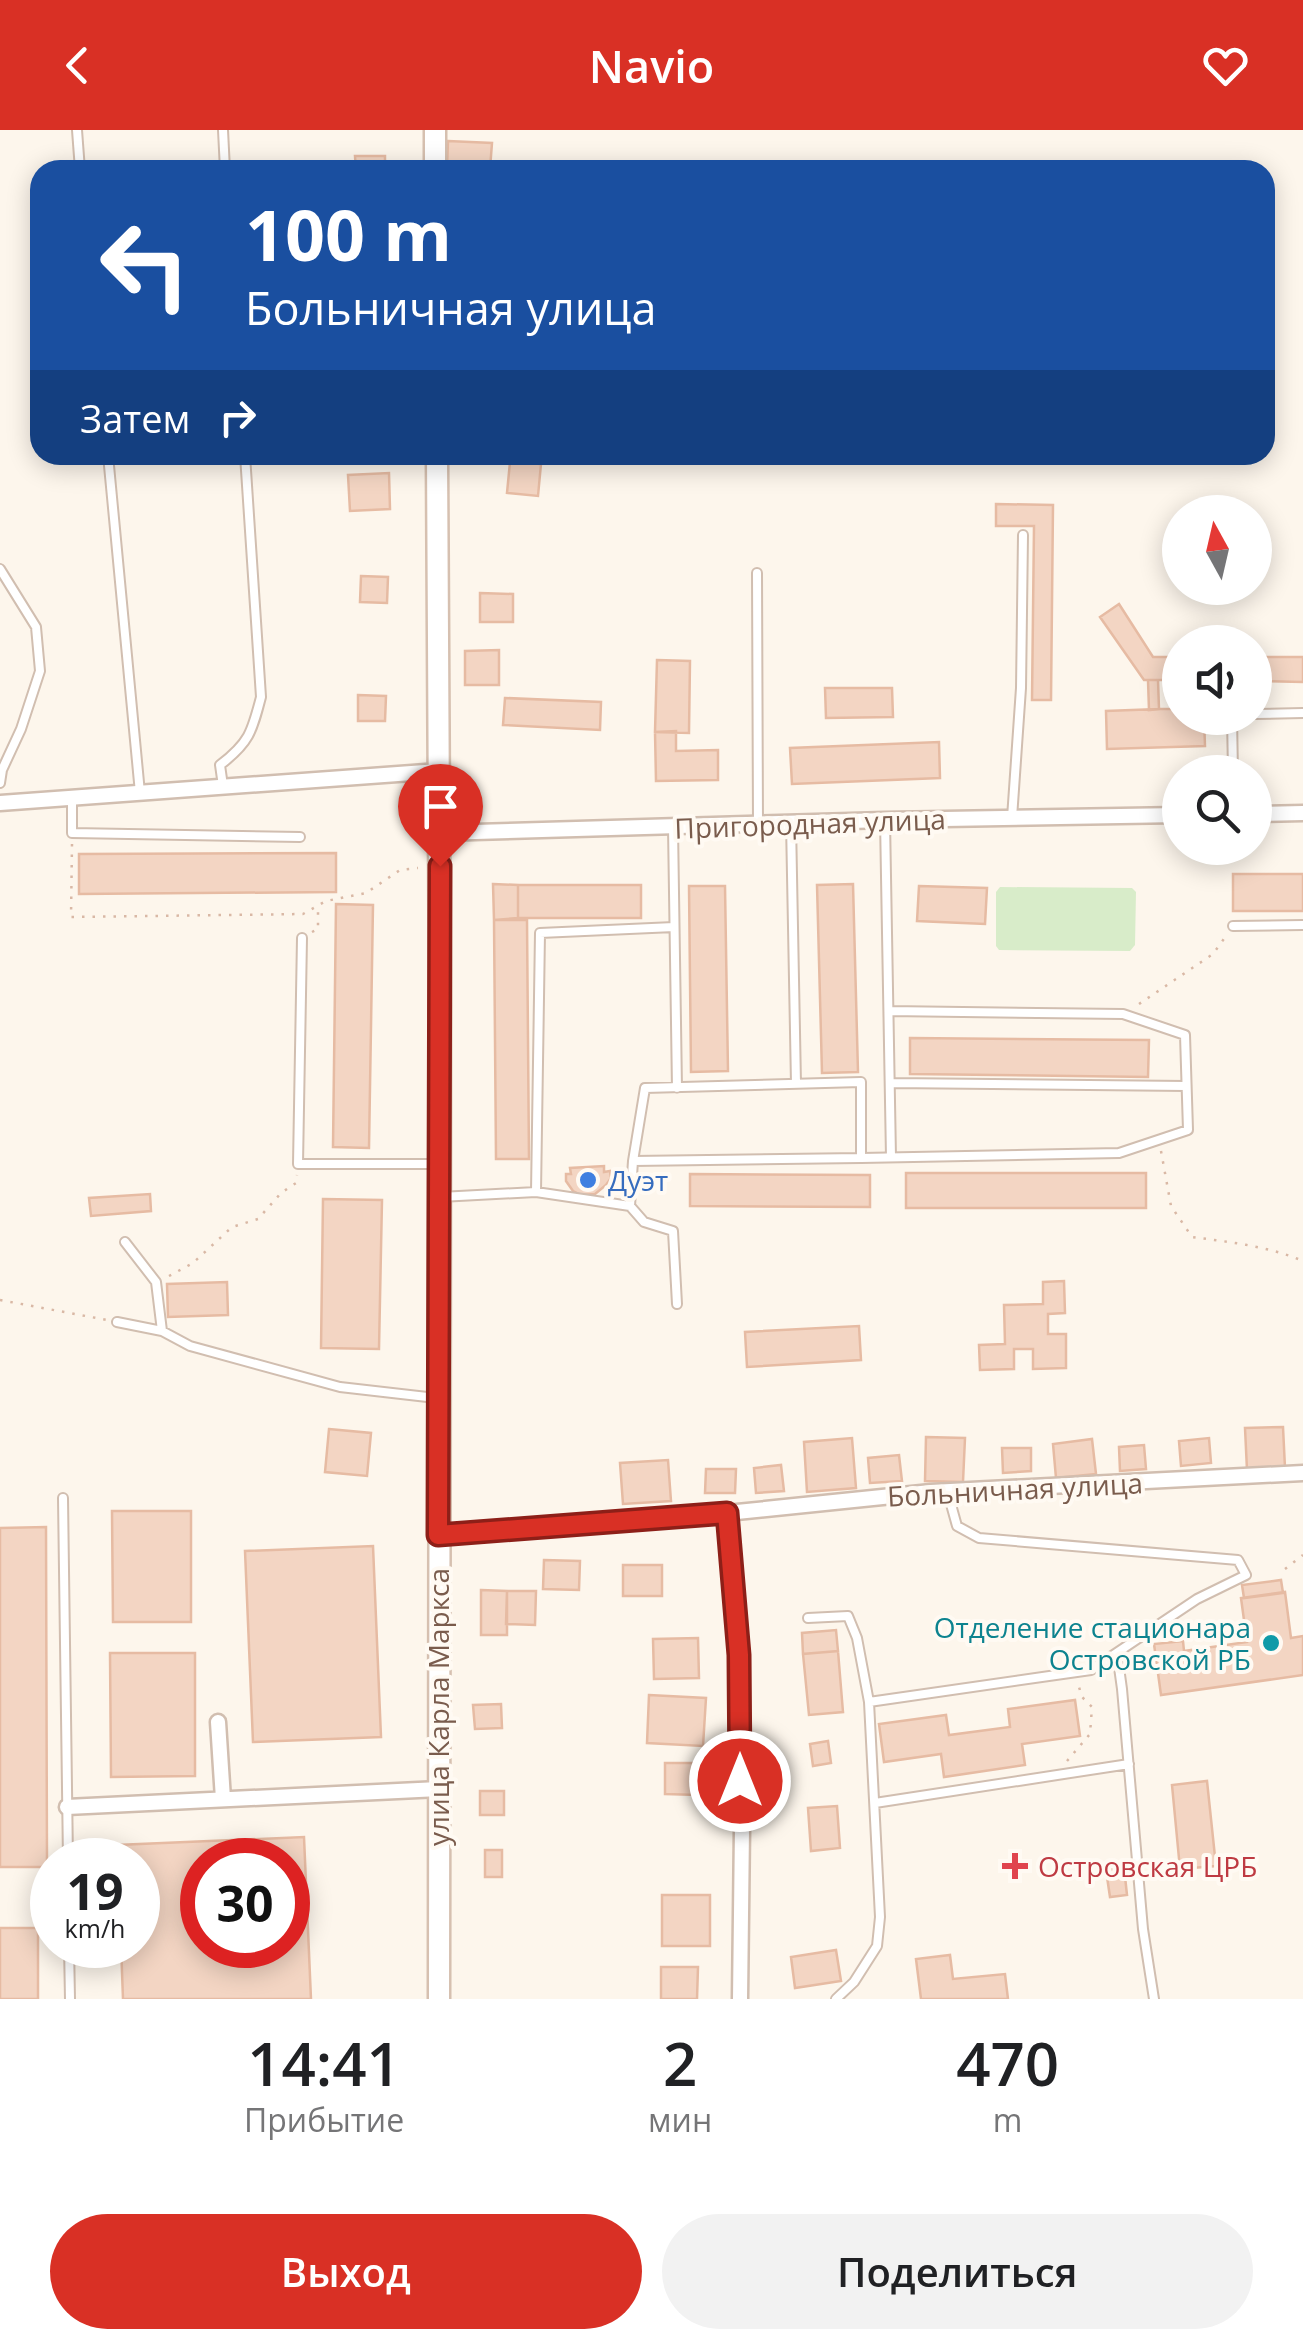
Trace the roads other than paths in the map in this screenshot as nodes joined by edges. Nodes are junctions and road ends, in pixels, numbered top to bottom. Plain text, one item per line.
1 (77, 130) edge
2 (222, 130) edge
3 (434, 130) edge
4 (79, 160) edge
5 (224, 160) edge
6 (435, 160) edge
7 (109, 465) edge
8 (246, 465) edge
9 (437, 465) edge
10 (1022, 535) dead end
11 (0, 569) edge
12 (758, 574) dead end
13 (1303, 713) edge
14 (1272, 714) edge
15 (440, 771) junction
16 (0, 783) edge
17 (223, 786) junction
18 (140, 792) junction
19 (72, 798) junction
20 (0, 803) edge
21 (1303, 813) edge
22 (1272, 814) edge
23 (1162, 815) edge
24 (1012, 818) junction
25 (885, 820) junction
26 (791, 823) junction
27 (758, 824) junction
28 (673, 826) junction
29 (440, 834) junction
30 (300, 836) dead end
31 (1303, 925) edge
32 (1233, 926) road end
33 (674, 927) junction
34 (302, 938) road end
35 (890, 1011) junction
36 (891, 1083) junction
37 (796, 1084) junction
38 (1186, 1086) junction
39 (677, 1088) junction
40 (891, 1157) junction
41 (861, 1158) junction
42 (632, 1160) junction
43 (440, 1164) junction
44 (536, 1192) junction
45 (440, 1197) junction
46 (630, 1206) junction
47 (125, 1242) dead end
48 (676, 1304) dead end
49 (116, 1322) road end
50 (162, 1331) junction
51 (440, 1398) junction
52 (1303, 1473) edge
53 (947, 1490) junction
54 (63, 1498) dead end
55 (727, 1513) junction
56 (438, 1535) junction
57 (808, 1618) dead end
58 (1117, 1654) junction
59 (869, 1702) junction
60 (218, 1722) dead end
61 (1129, 1764) junction
62 (439, 1789) junction
63 (223, 1799) junction
64 (874, 1803) junction
65 (67, 1807) junction
66 (68, 1838) edge
67 (69, 1968) edge
68 (70, 1999) edge
69 (438, 1999) edge
70 (740, 1999) edge
71 (836, 1999) edge
72 (1154, 1999) edge

1 - 4 lane
2 - 5 lane
3 - 6 main road
7 - 18 lane
8 - 17 lane
9 - 15 main road, улица Карла Маркса
10 - 24 lane
11 - 16 lane
12 - 27 lane
13 - 14 lane
15 - 17 street
15 - 29 main road, улица Карла Маркса
17 - 18 street
18 - 19 street
19 - 20 street
19 - 30 lane
21 - 22 street
23 - 24 street, Пригородная улица
24 - 25 street, Пригородная улица
25 - 26 street, Пригородная улица
25 - 35 lane
26 - 27 street, Пригородная улица
26 - 37 lane
27 - 28 street, Пригородная улица
28 - 29 street, Пригородная улица
28 - 33 lane
29 - 43 main road, улица Карла Маркса
31 - 32 lane
33 - 39 lane
33 - 44 lane
34 - 43 lane
35 - 36 lane
35 - 38 lane
36 - 38 lane
36 - 40 lane
37 - 39 lane
37 - 41 lane
38 - 40 lane
39 - 42 lane
40 - 41 lane
41 - 42 lane
42 - 46 lane
43 - 45 main road, улица Карла Маркса
44 - 45 lane
44 - 46 lane
45 - 51 main road, улица Карла Маркса
46 - 48 lane
47 - 50 lane
49 - 50 lane
50 - 51 lane
51 - 56 main road, улица Карла Маркса
52 - 53 street, Больничная улица
53 - 55 street, Больничная улица
53 - 58 lane
54 - 65 lane
55 - 56 street, Больничная улица
55 - 70 street
56 - 62 main road, улица Карла Маркса
57 - 59 lane
58 - 59 lane
58 - 61 lane
59 - 64 lane
60 - 63 street
61 - 64 lane
61 - 72 lane
62 - 63 street
62 - 69 main road, улица Карла Маркса
63 - 65 street
64 - 71 lane
65 - 66 lane
67 - 68 lane

